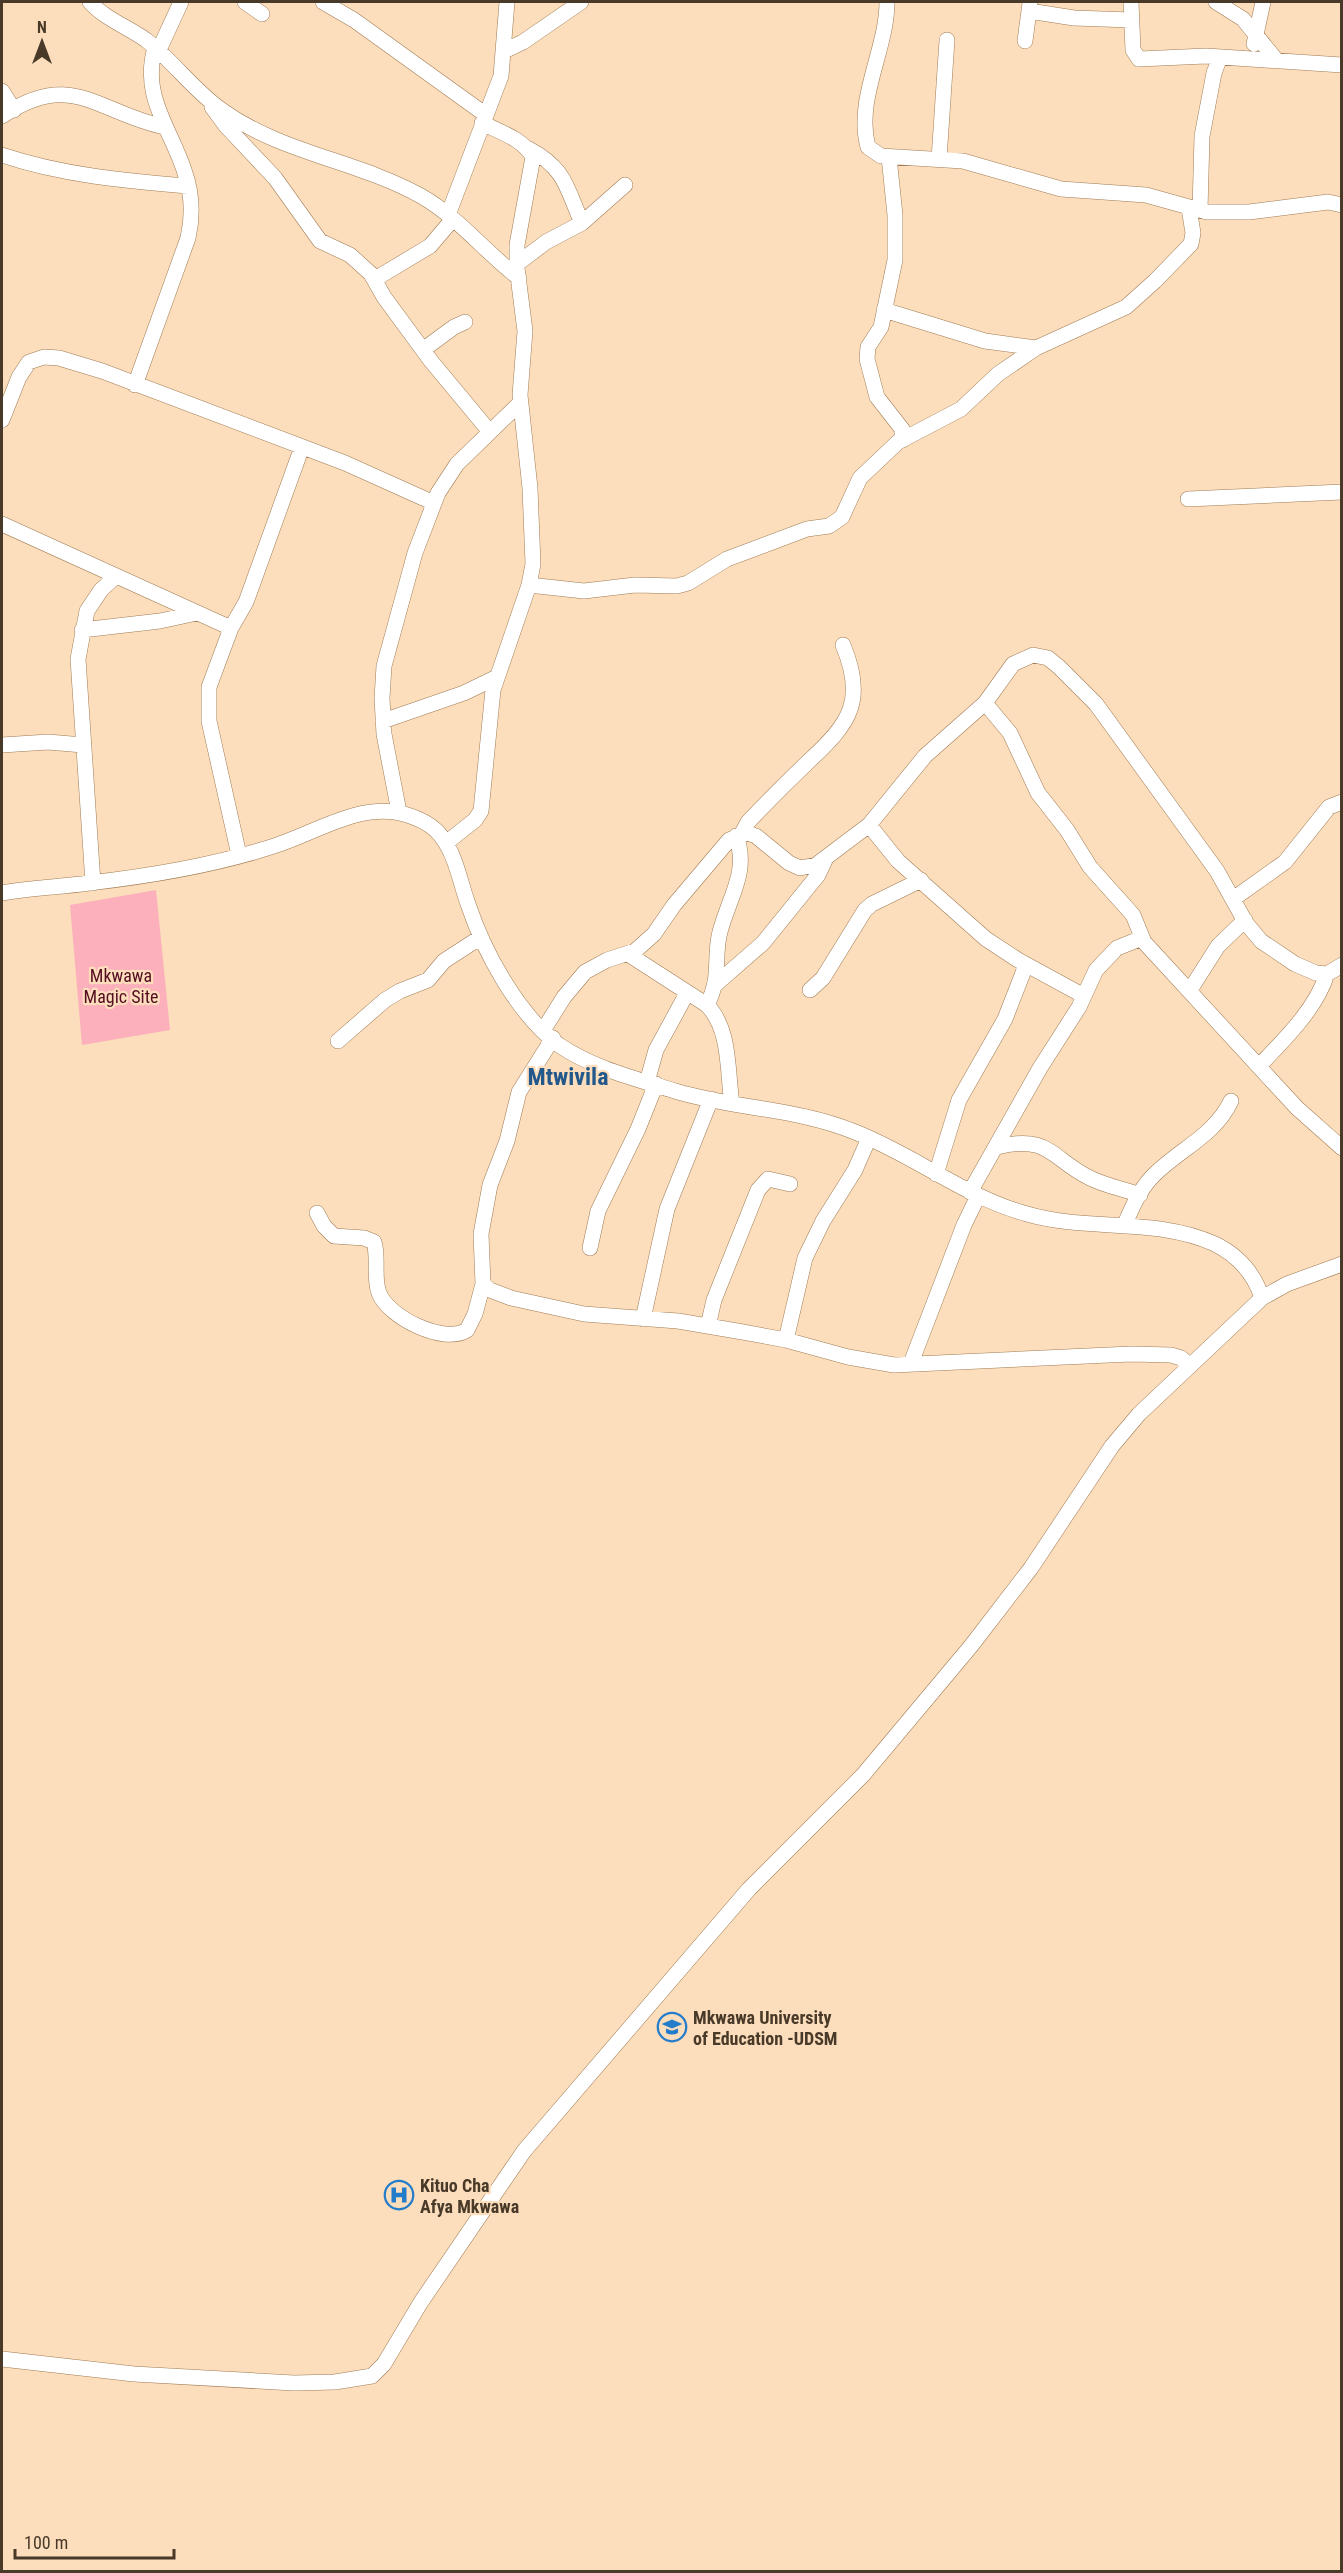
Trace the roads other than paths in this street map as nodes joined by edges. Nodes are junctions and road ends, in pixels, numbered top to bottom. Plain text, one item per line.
1 (90, 2) edge
2 (182, 2) edge
3 (245, 2) edge
4 (323, 2) edge
5 (507, 2) edge
6 (581, 2) edge
7 (887, 2) edge
8 (1131, 2) edge
9 (1216, 2) edge
10 (1263, 2) edge
11 (1030, 6) edge
12 (262, 14) dead end
13 (1131, 20) junction
14 (1257, 38) junction
15 (948, 40) dead end
16 (1025, 41) dead end
17 (157, 50) junction
18 (504, 51) junction
19 (1220, 57) junction
20 (1245, 59) junction
21 (1277, 61) junction
22 (1341, 65) edge
23 (2, 91) edge
24 (209, 99) junction
25 (8, 113) edge
26 (484, 119) junction
27 (164, 127) junction
28 (529, 149) junction
29 (2, 155) edge
30 (889, 157) junction
31 (939, 159) junction
32 (625, 184) dead end
33 (188, 186) junction
34 (1341, 205) edge
35 (1195, 209) junction
36 (450, 217) junction
37 (582, 223) junction
38 (518, 271) junction
39 (375, 279) junction
40 (884, 310) junction
41 (465, 322) dead end
42 (1036, 348) junction
43 (424, 349) junction
44 (135, 385) junction
45 (520, 403) junction
46 (2, 420) edge
47 (490, 432) junction
48 (903, 440) junction
49 (302, 447) junction
50 (1341, 492) edge
51 (1188, 499) dead end
52 (434, 503) junction
53 (2, 524) edge
54 (115, 577) junction
55 (529, 585) junction
56 (197, 613) junction
57 (231, 628) junction
58 (82, 630) junction
59 (843, 645) dead end
60 (497, 677) junction
61 (985, 703) junction
62 (383, 721) junction
63 (2, 745) edge
64 (83, 745) junction
65 (1341, 802) edge
66 (399, 813) junction
67 (869, 825) junction
68 (739, 835) junction
69 (446, 843) junction
70 (238, 855) junction
71 (826, 858) junction
72 (921, 880) junction
73 (93, 883) junction
74 (2, 893) edge
75 (1233, 899) junction
76 (1245, 920) junction
77 (481, 937) junction
78 (1142, 938) junction
79 (628, 954) junction
80 (1026, 965) junction
81 (1341, 965) edge
82 (1327, 974) junction
83 (716, 984) junction
84 (810, 990) dead end
85 (1190, 990) junction
86 (687, 993) junction
87 (1084, 996) junction
88 (707, 1005) junction
89 (548, 1034) junction
90 (338, 1041) dead end
91 (1259, 1066) junction
92 (651, 1083) junction
93 (711, 1099) junction
94 (1231, 1101) dead end
95 (732, 1104) junction
96 (869, 1138) junction
97 (997, 1147) junction
98 (1341, 1148) edge
99 (936, 1174) junction
100 (790, 1184) dead end
101 (974, 1194) junction
102 (1140, 1195) junction
103 (317, 1213) dead end
104 (1124, 1226) junction
105 (590, 1248) dead end
106 (1341, 1264) edge
107 (483, 1284) junction
108 (1262, 1298) junction
109 (643, 1319) junction
110 (708, 1326) junction
111 (786, 1340) junction
112 (911, 1363) junction
113 (1189, 1365) junction
114 (2, 2359) edge

1 - 17 street
2 - 17 street
3 - 12 street
4 - 26 street
5 - 18 street
6 - 18 street
7 - 30 street
8 - 13 street
9 - 14 street
10 - 14 street
11 - 13 street
11 - 16 street
13 - 19 street
14 - 20 street
14 - 21 street
15 - 31 street
17 - 24 street
17 - 27 street
18 - 26 street
19 - 20 street
19 - 35 street
20 - 21 street
21 - 22 street
23 - 25 street
24 - 36 street
24 - 39 street
25 - 27 street
26 - 28 street
26 - 36 street
27 - 33 street
28 - 37 street
28 - 38 street
29 - 33 street
30 - 31 street
30 - 40 street
31 - 35 street
32 - 37 street
33 - 44 street
34 - 35 street
35 - 42 street
36 - 38 street
36 - 39 street
37 - 38 street
38 - 45 street
39 - 43 street
40 - 42 street
40 - 48 street
41 - 43 street
42 - 48 street
43 - 47 street
44 - 46 street
44 - 49 street
45 - 47 street
45 - 55 street
47 - 52 street
48 - 55 street
49 - 52 street
49 - 57 street
50 - 51 street
52 - 62 street
53 - 54 street
54 - 56 street
54 - 58 street
55 - 60 street
56 - 57 street
56 - 58 street
57 - 70 street
58 - 64 street
59 - 68 street
60 - 62 street
60 - 69 street
61 - 67 street
61 - 75 street
61 - 78 street
62 - 66 street
63 - 64 street
64 - 73 street
65 - 75 street
66 - 69 street
66 - 70 street
67 - 71 street
67 - 72 street
68 - 71 street
68 - 79 street
68 - 83 street
69 - 77 street
70 - 73 street
71 - 83 street
72 - 80 street
72 - 84 street
73 - 74 street
75 - 76 street
76 - 82 street
76 - 85 street
77 - 89 street
77 - 90 street
78 - 85 street
78 - 87 street
79 - 86 street
79 - 89 street
80 - 87 street
80 - 99 street
81 - 82 street
82 - 91 street
83 - 88 street
85 - 91 street
86 - 88 street
86 - 92 street
87 - 97 street
88 - 95 street
89 - 92 street
89 - 107 street
91 - 98 street
92 - 93 street
92 - 105 street
93 - 95 street
93 - 109 street
94 - 102 street
95 - 96 street
96 - 99 street
96 - 111 street
97 - 101 street
97 - 102 street
99 - 101 street
100 - 110 street
101 - 104 street
101 - 112 street
102 - 104 street
103 - 107 street
104 - 108 street
106 - 108 street
107 - 109 street
108 - 113 street
109 - 110 street
110 - 111 street
111 - 112 street
112 - 113 street
113 - 114 street

